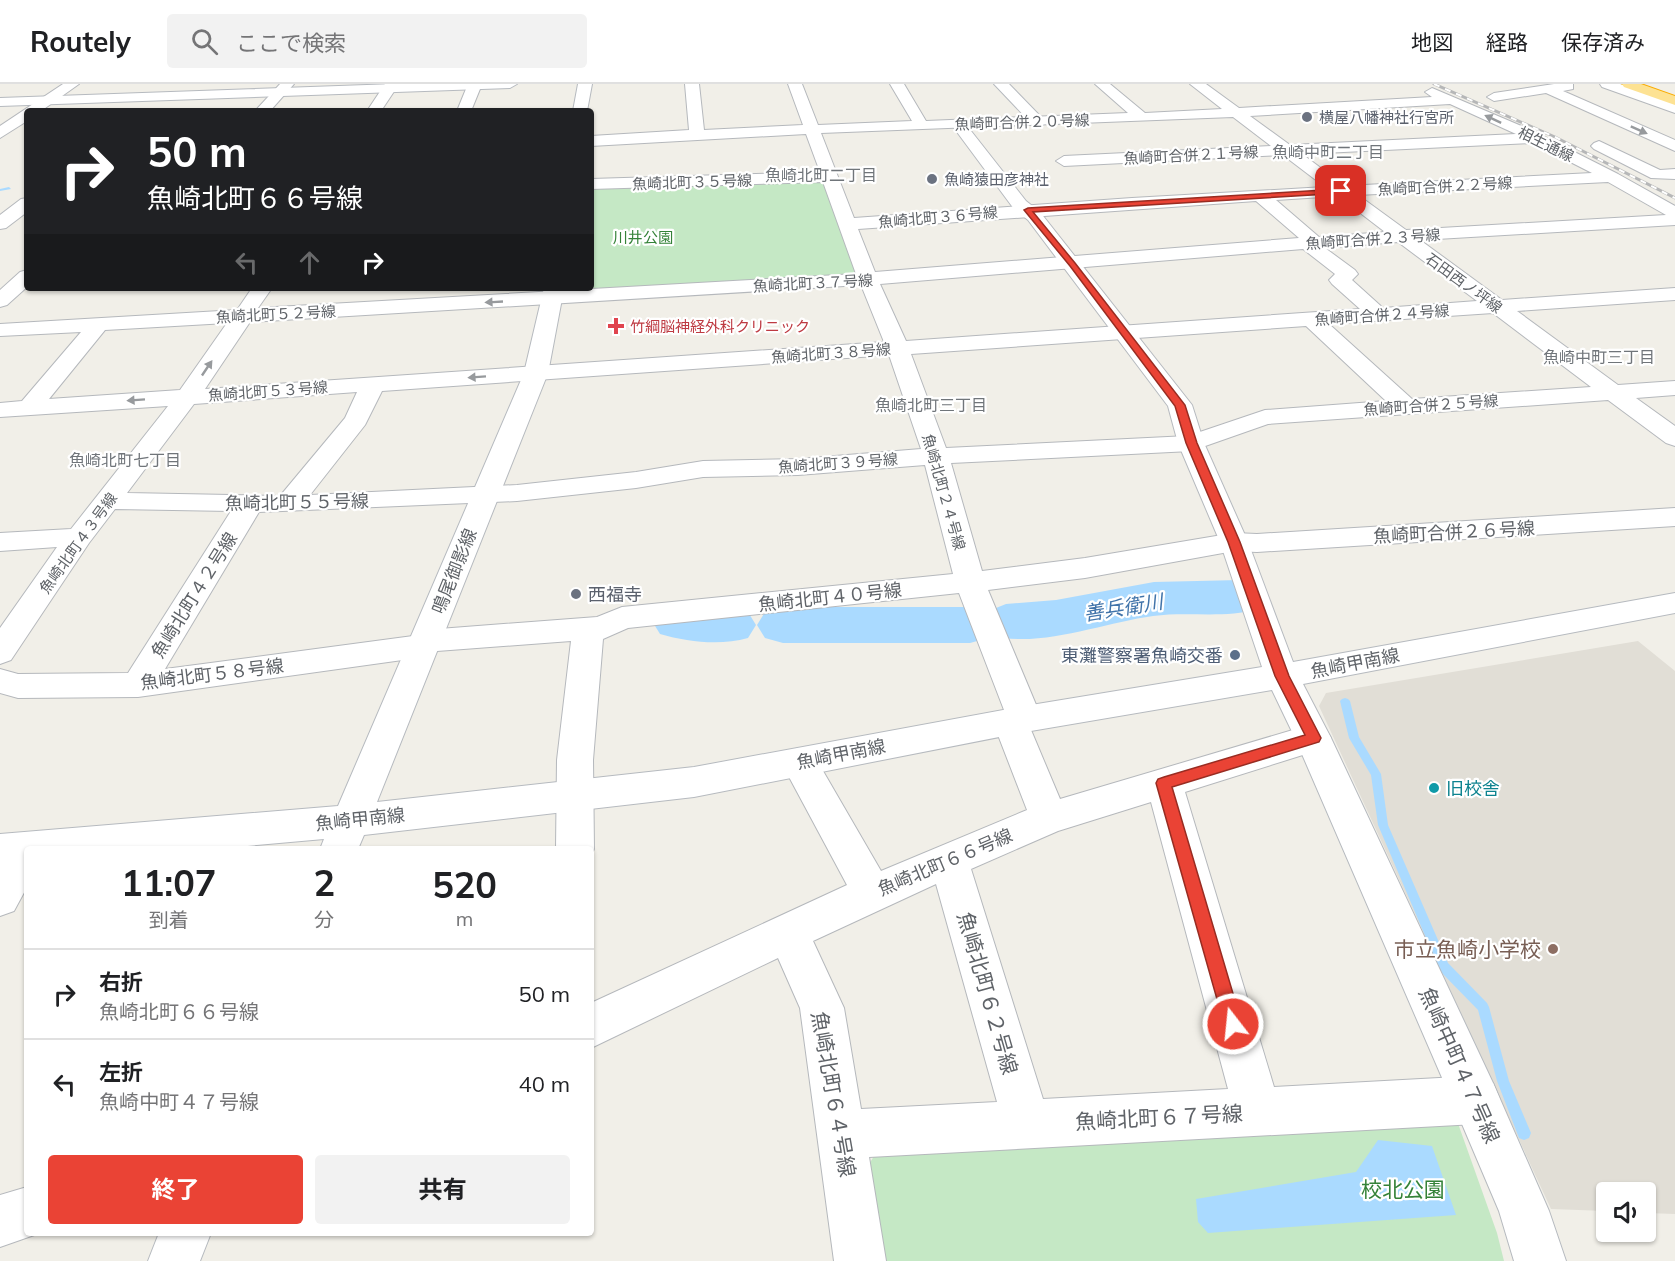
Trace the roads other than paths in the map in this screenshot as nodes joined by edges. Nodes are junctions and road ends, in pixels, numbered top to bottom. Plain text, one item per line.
1 (72, 84) edge
2 (177, 84) edge
3 (510, 84) edge
4 (585, 84) edge
5 (692, 84) edge
6 (795, 84) edge
7 (897, 84) edge
8 (1001, 84) edge
9 (1102, 84) edge
10 (1197, 84) edge
11 (1575, 84) edge
12 (1607, 84) edge
13 (1629, 84) edge
14 (1641, 84) edge
15 (1659, 84) edge
16 (1667, 84) edge
17 (475, 85) edge
18 (390, 86) edge
19 (1551, 87) edge
20 (283, 88) edge
21 (1421, 88) dead end
22 (1675, 88) edge
23 (163, 96) junction
24 (1494, 97) dead end
25 (1675, 99) edge
26 (49, 100) junction
27 (1453, 100) junction
28 (0, 102) edge
29 (37, 108) edge
30 (148, 108) edge
31 (265, 108) edge
32 (376, 108) edge
33 (465, 108) edge
34 (581, 108) edge
35 (1675, 110) edge
36 (1233, 112) junction
37 (1605, 115) junction
38 (24, 116) edge
39 (1141, 117) junction
40 (1574, 118) dead end
41 (1038, 122) junction
42 (958, 125) junction
43 (922, 126) junction
44 (1415, 127) dead end
45 (813, 129) junction
46 (0, 132) edge
47 (697, 135) junction
48 (1350, 135) dead end
49 (1534, 138) junction
50 (1583, 138) dead end
51 (1512, 139) junction
52 (594, 141) edge
53 (1443, 143) junction
54 (1372, 146) junction
55 (1675, 146) edge
56 (1285, 151) junction
57 (1211, 154) junction
58 (1115, 158) junction
59 (1405, 163) dead end
60 (1230, 168) dead end
61 (1129, 173) dead end
62 (1675, 174) edge
63 (1078, 176) dead end
64 (829, 177) junction
65 (1612, 177) junction
66 (1586, 178) junction
67 (1551, 180) junction
68 (1248, 182) dead end
69 (594, 184) edge
70 (1142, 188) dead end
71 (1091, 190) dead end
72 (1341, 191) junction
73 (1264, 196) junction
74 (1580, 196) dead end
75 (1156, 202) junction
76 (1105, 205) junction
77 (1599, 207) dead end
78 (1028, 210) junction
79 (1675, 213) edge
80 (1675, 220) edge
81 (1627, 223) junction
82 (848, 224) junction
83 (1400, 236) junction
84 (1312, 244) junction
85 (1072, 264) junction
86 (24, 279) edge
87 (868, 279) junction
88 (259, 291) edge
89 (553, 293) edge
90 (1675, 294) edge
91 (0, 301) edge
92 (1497, 308) junction
93 (1378, 314) junction
94 (242, 316) junction
95 (1311, 319) junction
96 (99, 324) junction
97 (0, 330) edge
98 (1126, 333) junction
99 (897, 348) junction
100 (536, 373) junction
101 (373, 384) junction
102 (1675, 388) edge
103 (1613, 392) junction
104 (188, 396) junction
105 (1407, 407) junction
106 (29, 408) junction
107 (0, 410) edge
108 (1675, 438) edge
109 (1191, 443) junction
110 (936, 456) junction
111 (485, 495) junction
112 (108, 501) junction
113 (288, 504) junction
114 (249, 505) junction
115 (1675, 517) edge
116 (79, 537) junction
117 (0, 542) edge
118 (1234, 542) junction
119 (970, 582) junction
120 (1675, 603) edge
121 (588, 629) junction
122 (425, 644) junction
123 (0, 652) edge
124 (1282, 676) junction
125 (0, 681) edge
126 (138, 685) junction
127 (1018, 720) junction
128 (1313, 738) junction
129 (799, 762) junction
130 (1164, 783) junction
131 (574, 795) junction
132 (1048, 818) junction
133 (345, 835) edge
134 (95, 846) edge
135 (575, 846) edge
136 (24, 849) edge
137 (0, 851) edge
138 (24, 854) edge
139 (949, 861) junction
140 (872, 893) junction
141 (0, 898) edge
142 (788, 932) junction
143 (594, 1025) edge
144 (1476, 1100) junction
145 (1258, 1112) junction
146 (1027, 1124) junction
147 (842, 1134) junction
148 (24, 1214) edge
149 (0, 1221) edge
150 (184, 1236) edge
151 (174, 1261) edge
152 (860, 1261) edge
153 (1540, 1261) edge

1 - 26 street
2 - 23 street
3 - 17 street
4 - 34 street
5 - 47 street
6 - 45 street, 魚崎北町２４号線
7 - 43 street
8 - 41 street
9 - 39 street
10 - 36 street, 石田西ノ坪線
11 - 19 street
12 - 35 street
13 - 25 highway
14 - 25 highway
15 - 22 highway
16 - 22 highway
17 - 18 street
17 - 33 street
18 - 20 street
18 - 32 street
19 - 24 street
19 - 37 street
20 - 23 street
20 - 31 street
21 - 27 street, 相生通線
23 - 26 street
23 - 30 street
26 - 28 street
26 - 29 street
27 - 36 street, 魚崎町合併２０号線
49 -> 27 street, 相生通線
36 - 39 street, 魚崎町合併２０号線
36 - 56 street, 石田西ノ坪線
37 - 40 street
37 -> 55 street
38 - 46 street
39 - 41 street, 魚崎町合併２０号線
41 - 42 street, 魚崎町合併２０号線
42 - 43 street, 魚崎町合併２０号線
42 - 78 street, 魚崎中町４７号線
43 - 45 street, 魚崎町合併２０号線
44 - 53 street
45 - 47 street, 魚崎町合併２０号線
45 - 64 street, 魚崎北町２４号線
47 - 52 street, 魚崎町合併２０号線
48 - 54 street
49 - 51 street, 魚崎町合併２１号線
49 - 65 street, 相生通線
50 - 62 street
51 - 53 street, 魚崎町合併２１号線
51 - 66 street
53 - 54 street, 魚崎町合併２１号線
54 - 56 street, 魚崎町合併２１号線
54 - 59 street
56 - 57 street, 魚崎町合併２１号線
56 - 72 street, 石田西ノ坪線
57 - 58 street, 魚崎町合併２１号線
57 - 60 street
58 - 61 street
58 - 63 street, 魚崎町合併２１号線
64 - 69 street, 魚崎北町３５号線
64 - 82 street, 魚崎北町２４号線
65 - 66 street, 魚崎町合併２２号線
65 - 79 street, 相生通線
66 - 67 street, 魚崎町合併２２号線
67 - 72 street, 魚崎町合併２２号線
67 - 74 street
68 - 73 street
70 - 75 street
71 - 76 street
72 - 73 street, 魚崎町合併２２号線
72 - 83 street, 石田西ノ坪線
73 - 75 street, 魚崎町合併２２号線
73 - 84 street
75 - 76 street, 魚崎町合併２２号線
76 - 78 street, 魚崎町合併２２号線
77 - 81 street
78 - 82 street, 魚崎北町３６号線
78 - 85 street, 魚崎中町４７号線
80 - 81 street, 魚崎町合併２３号線
81 - 83 street, 魚崎町合併２３号線
82 - 87 street, 魚崎北町２４号線
83 - 84 street, 魚崎町合併２３号線
83 - 92 street, 石田西ノ坪線
84 - 85 street, 魚崎町合併２３号線
84 - 93 street
85 - 87 street, 魚崎北町３７号線
85 - 98 street, 魚崎中町４７号線
86 - 91 street
87 - 89 street, 魚崎北町３７号線
87 - 99 street, 魚崎北町２４号線
88 - 94 street, 魚崎北町４３号線
89 -> 94 street, 魚崎北町５２号線
89 - 100 street, 鳴尾御影線
90 - 92 street, 魚崎町合併２４号線
92 - 93 street, 魚崎町合併２４号線
92 - 103 street, 石田西ノ坪線
93 - 95 street, 魚崎町合併２４号線
94 - 96 street, 魚崎北町５２号線
104 -> 94 street, 魚崎北町４３号線
95 - 98 street, 魚崎町合併２４号線
95 - 105 street
96 - 97 street, 魚崎北町５２号線
96 - 106 street
98 - 99 street, 魚崎北町３８号線
98 - 109 street, 魚崎中町４７号線
99 - 100 street, 魚崎北町３８号線
99 - 110 street, 魚崎北町２４号線
100 -> 101 street, 魚崎北町５３号線
100 - 111 street, 鳴尾御影線
101 - 104 street, 魚崎北町５３号線
101 - 113 street
102 - 103 street, 魚崎町合併２５号線
103 - 105 street, 魚崎町合併２５号線
103 - 108 street, 石田西ノ坪線
104 -> 106 street, 魚崎北町５３号線
104 - 112 street, 魚崎北町４３号線
105 - 109 street, 魚崎町合併２５号線
106 - 107 street, 魚崎北町５３号線
109 - 110 street, 魚崎北町３９号線
109 - 118 street, 魚崎中町４７号線
110 - 111 street, 魚崎北町３９号線
110 - 119 street, 魚崎北町２４号線
111 - 113 street, 魚崎北町５５号線
111 - 122 street, 鳴尾御影線
112 - 114 street, 魚崎北町５５号線
112 - 116 street, 魚崎北町４３号線
113 - 114 street, 魚崎北町５５号線
114 - 126 street, 魚崎北町４２号線
115 - 118 street, 魚崎町合併２６号線
116 - 117 street
116 - 123 street, 魚崎北町４３号線
118 - 119 street, 魚崎北町４０号線
118 - 124 street, 魚崎中町４７号線
119 - 121 street, 魚崎北町４０号線
119 - 127 street, 魚崎北町２４号線
120 - 124 street, 魚崎甲南線
121 - 122 street, 魚崎北町４０号線
121 - 131 street
122 - 126 street, 魚崎北町５８号線
122 - 133 street, 鳴尾御影線
124 - 127 street, 魚崎甲南線
124 - 128 street, 魚崎中町４７号線
125 - 126 street, 魚崎北町５８号線
127 - 129 street, 魚崎甲南線
127 - 132 street, 魚崎北町２４号線
128 - 130 street, 魚崎北町６６号線
128 - 144 street, 魚崎中町４７号線
129 - 131 street, 魚崎甲南線
129 - 140 street
130 - 132 street, 魚崎北町６６号線
130 - 145 street
131 - 133 street, 魚崎甲南線
131 - 135 street
132 - 139 street, 魚崎北町６６号線
133 - 134 street, 魚崎甲南線
136 - 137 street, 魚崎甲南線
138 - 141 street
139 - 140 street, 魚崎北町６６号線
139 - 146 street, 魚崎北町６２号線
140 - 142 street, 魚崎北町６６号線
142 - 143 street, 魚崎北町６６号線
142 - 147 street, 魚崎北町６４号線
144 - 145 street, 魚崎北町６７号線
144 - 153 street, 魚崎中町４７号線
145 - 146 street, 魚崎北町６７号線
146 - 147 street, 魚崎北町６７号線
147 - 152 street, 魚崎北町６４号線
148 - 149 street
150 - 151 street

